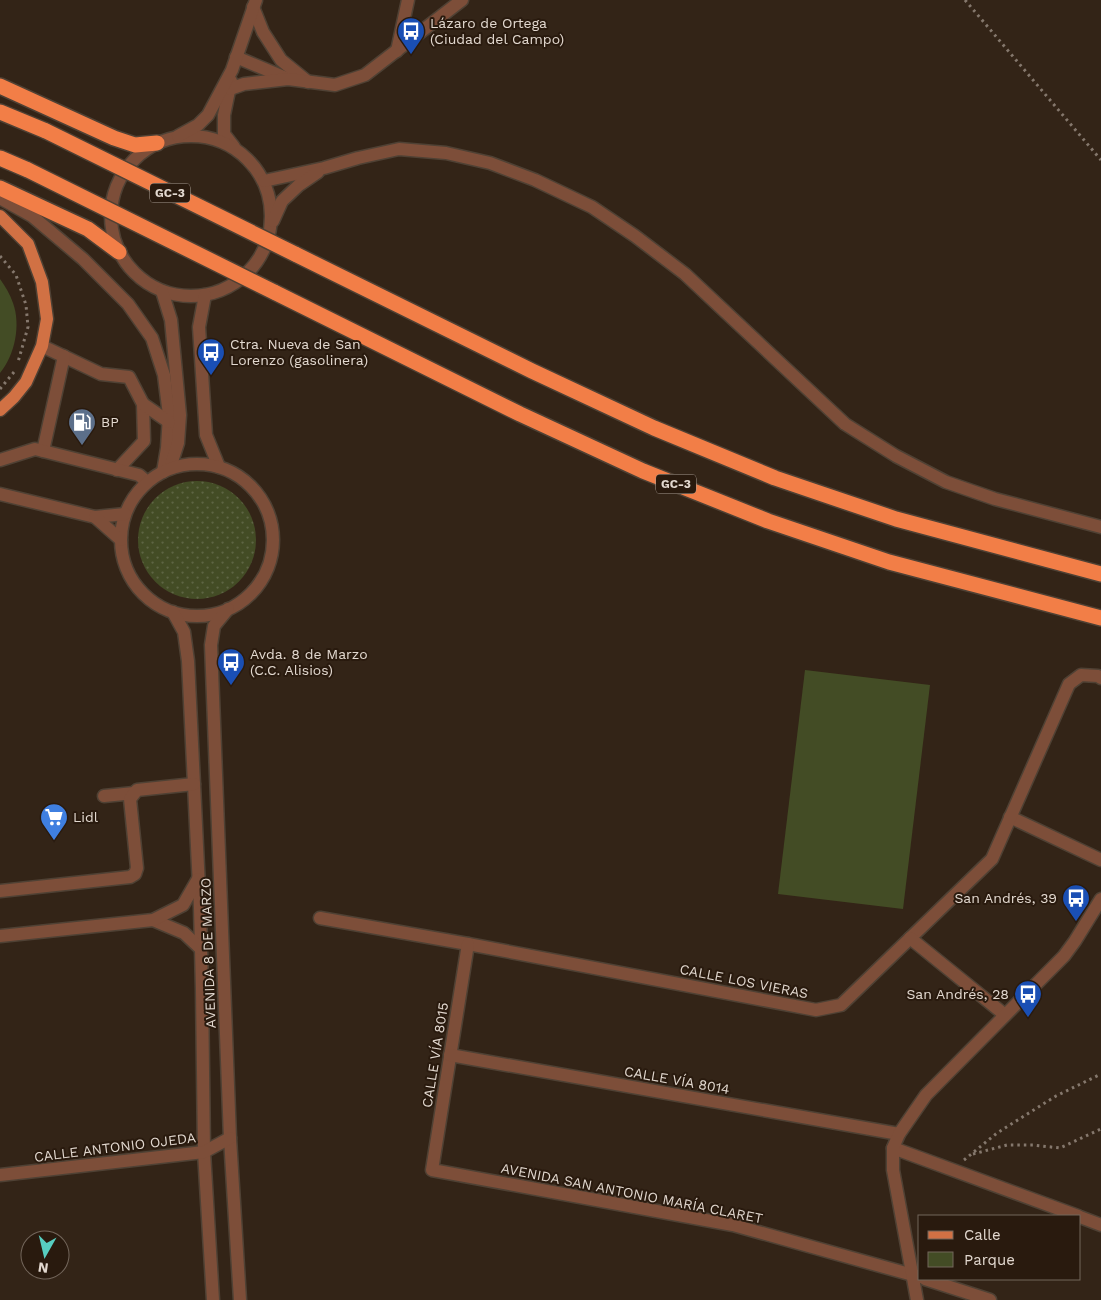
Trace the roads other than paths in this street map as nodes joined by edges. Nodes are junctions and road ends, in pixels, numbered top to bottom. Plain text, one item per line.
1 (408, 0) edge
2 (462, 0) edge
3 (254, 3) edge
4 (397, 51) junction
5 (236, 57) junction
6 (232, 70) junction
7 (288, 79) junction
8 (308, 82) junction
9 (0, 86) edge
10 (230, 89) junction
11 (0, 112) edge
12 (176, 137) junction
13 (158, 143) junction
14 (236, 148) junction
15 (0, 158) edge
16 (324, 168) junction
17 (264, 181) junction
18 (0, 188) edge
19 (0, 198) edge
20 (0, 216) edge
21 (272, 223) junction
22 (119, 252) junction
23 (162, 291) junction
24 (205, 295) junction
25 (42, 346) junction
26 (64, 356) junction
27 (143, 404) junction
28 (0, 410) edge
29 (169, 422) junction
30 (43, 451) junction
31 (0, 460) edge
32 (219, 467) junction
33 (117, 470) junction
34 (167, 470) junction
35 (147, 482) junction
36 (0, 494) edge
37 (125, 514) junction
38 (95, 517) junction
39 (1101, 527) edge
40 (120, 540) junction
41 (1101, 574) edge
42 (228, 609) junction
43 (173, 612) junction
44 (1101, 618) edge
45 (1101, 678) edge
46 (194, 784) junction
47 (134, 793) junction
48 (104, 796) dead end
49 (1010, 817) junction
50 (1101, 860) edge
51 (198, 879) junction
52 (0, 891) edge
53 (1101, 899) edge
54 (320, 918) dead end
55 (153, 920) junction
56 (0, 936) edge
57 (910, 938) junction
58 (468, 944) junction
59 (201, 949) junction
60 (1005, 1015) junction
61 (450, 1056) junction
62 (899, 1134) junction
63 (230, 1138) junction
64 (893, 1148) junction
65 (204, 1152) junction
66 (432, 1170) joint
67 (0, 1175) edge
68 (1074, 1215) edge
69 (1081, 1218) edge
70 (1101, 1225) edge
71 (916, 1276) edge
72 (928, 1280) edge
73 (213, 1300) edge
74 (240, 1300) edge
75 (917, 1300) edge
76 (990, 1300) edge

1 - 4 street
2 - 4 street
3 - 5 street
3 - 8 street
4 - 8 street
5 - 6 street
5 - 7 street
6 - 10 street
6 - 12 street
7 - 8 street
7 - 10 street
9 - 13 highway
10 - 14 street
11 - 41 highway, GC-3, bridge
12 - 13 street
12 - 14 street
13 - 22 street
14 - 17 street
15 - 44 highway, GC-3, bridge
16 - 17 street
16 - 21 street
16 - 39 street
17 - 21 street
18 - 22 highway
19 - 29 street
20 - 25 main road
21 - 24 street
22 - 23 street
23 - 24 street
23 - 34 street
24 - 32 street
25 - 26 street
25 - 28 main road
26 - 27 street
26 - 30 street
27 - 29 street
27 - 33 street
29 - 34 street
30 - 31 street
30 - 33 street
32 - 34 street
32 - 42 street
33 - 35 street
34 - 35 street
35 - 37 street
36 - 38 street
37 - 38 street
37 - 40 street
38 - 40 street
40 - 43 street
42 - 43 street
42 - 63 street, AVENIDA 8 DE MARZO
43 - 46 street, AVENIDA 8 DE MARZO
45 - 49 street, CALLE LOS VIERAS
46 - 47 street
46 - 51 street, AVENIDA 8 DE MARZO
47 - 48 street
47 - 52 street
49 - 50 street
49 - 57 street, CALLE LOS VIERAS
51 - 55 street
51 - 59 street, AVENIDA 8 DE MARZO
53 - 60 street
54 - 58 street, CALLE LOS VIERAS
55 - 56 street
55 - 59 street
57 - 58 street, CALLE LOS VIERAS
57 - 60 street
58 - 61 street, CALLE VÍA 8015
59 - 65 street, AVENIDA 8 DE MARZO
60 - 62 street
61 - 62 street, CALLE VÍA 8014
61 - 66 street, CALLE VÍA 8015
62 - 64 street
63 - 65 street, CALLE ANTONIO OJEDA
63 - 74 street, AVENIDA 8 DE MARZO
64 - 68 street
64 - 71 street
65 - 67 street, CALLE ANTONIO OJEDA
65 - 73 street, AVENIDA 8 DE MARZO
66 - 71 street, AVENIDA SAN ANTONIO MARÍA CLARET
69 - 70 street
71 - 75 street
72 - 76 street

